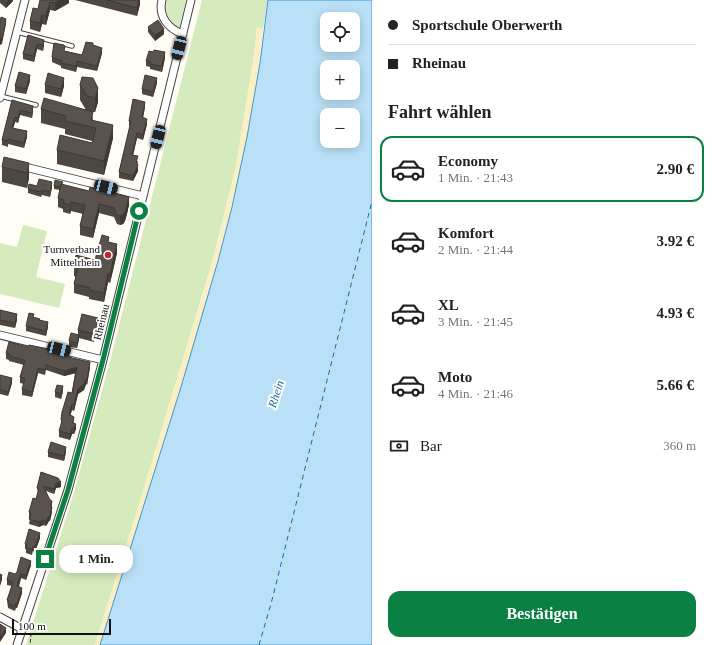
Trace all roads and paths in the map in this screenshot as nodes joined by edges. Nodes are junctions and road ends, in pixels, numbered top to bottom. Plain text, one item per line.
1 (25, 0) edge
2 (162, 0) edge
3 (191, 0) edge
4 (17, 32) junction
5 (183, 34) junction
6 (72, 46) dead end
7 (0, 97) edge
8 (36, 105) dead end
9 (14, 164) edge
10 (143, 196) junction
11 (0, 335) edge
12 (103, 360) junction
13 (0, 617) edge
14 (22, 629) junction
15 (31, 635) dead end
16 (17, 645) edge
17 (30, 645) edge

1 - 4 street
2 - 5 street
3 - 5 street, Rheinau
4 - 6 lane
4 - 7 street
5 - 10 street, Rheinau
7 - 8 lane
9 - 10 street
10 - 12 street, Rheinau
11 - 12 street
12 - 14 street, Rheinau
13 - 14 street
14 - 16 street, Rheinau
15 - 17 path

